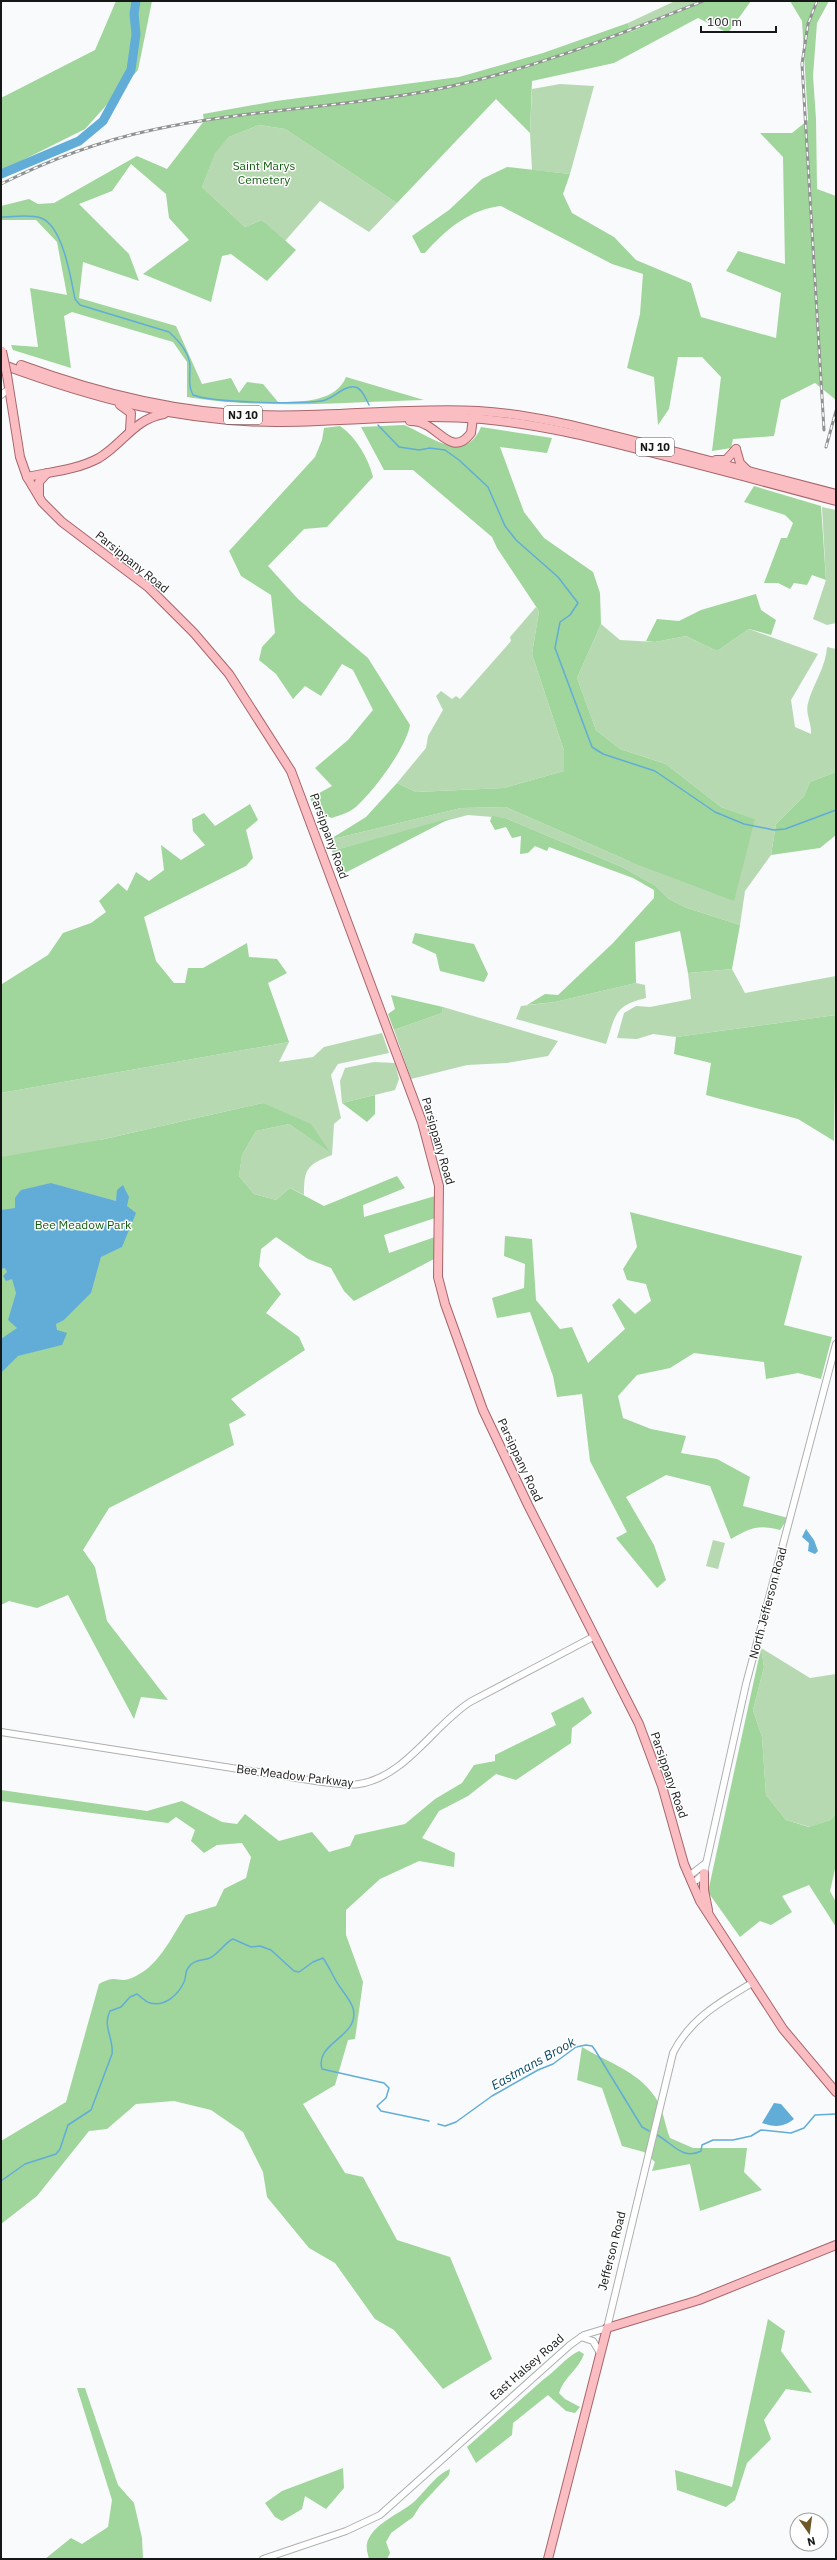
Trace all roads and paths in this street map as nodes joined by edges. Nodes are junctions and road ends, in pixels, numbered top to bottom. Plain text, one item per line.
1 (1, 353) edge
2 (1, 364) edge
3 (10, 389) junction
4 (1, 395) edge
5 (114, 401) junction
6 (171, 413) junction
7 (390, 418) junction
8 (473, 418) junction
9 (130, 430) junction
10 (705, 460) junction
11 (748, 471) junction
12 (47, 473) junction
13 (27, 477) junction
14 (836, 494) edge
15 (39, 497) junction
16 (836, 501) edge
17 (836, 1344) edge
18 (595, 1636) junction
19 (1, 1732) edge
20 (706, 1863) junction
21 (704, 1874) junction
22 (690, 1879) junction
23 (713, 1922) junction
24 (752, 1983) junction
25 (836, 2092) edge
26 (836, 2245) edge
27 (607, 2328) junction
28 (580, 2337) junction
29 (600, 2353) junction
30 (264, 2559) edge
31 (548, 2559) edge

1 - 3 main road, Parsippany Road, bridge
1 - 10 main road, NJ 10
2 - 5 main road, NJ 10
3 - 4 street
3 - 13 main road, Parsippany Road
5 - 6 main road, NJ 10
5 - 9 main road
6 - 7 main road, NJ 10
6 - 9 main road
7 - 8 main road, NJ 10
7 - 8 main road
8 - 16 main road, NJ 10
9 - 12 main road
10 - 11 main road, NJ 10
10 - 11 main road
11 - 14 main road, NJ 10
12 - 13 main road
12 - 15 main road
13 - 15 main road, Parsippany Road
15 - 18 main road, Parsippany Road
17 - 20 street, North Jefferson Road
18 - 19 street, Bee Meadow Parkway
18 - 22 main road, Parsippany Road
20 - 21 street, North Jefferson Road
20 - 22 street
21 - 22 street
21 - 23 main road
22 - 23 main road, Parsippany Road
23 - 24 main road, Parsippany Road
24 - 25 main road, Parsippany Road
24 - 27 street, Jefferson Road
26 - 27 main road, East Halsey Road
27 - 28 street, East Halsey Road
27 - 29 main road, Jefferson Road
28 - 29 street
28 - 30 street, East Halsey Road
29 - 31 main road, Jefferson Road

